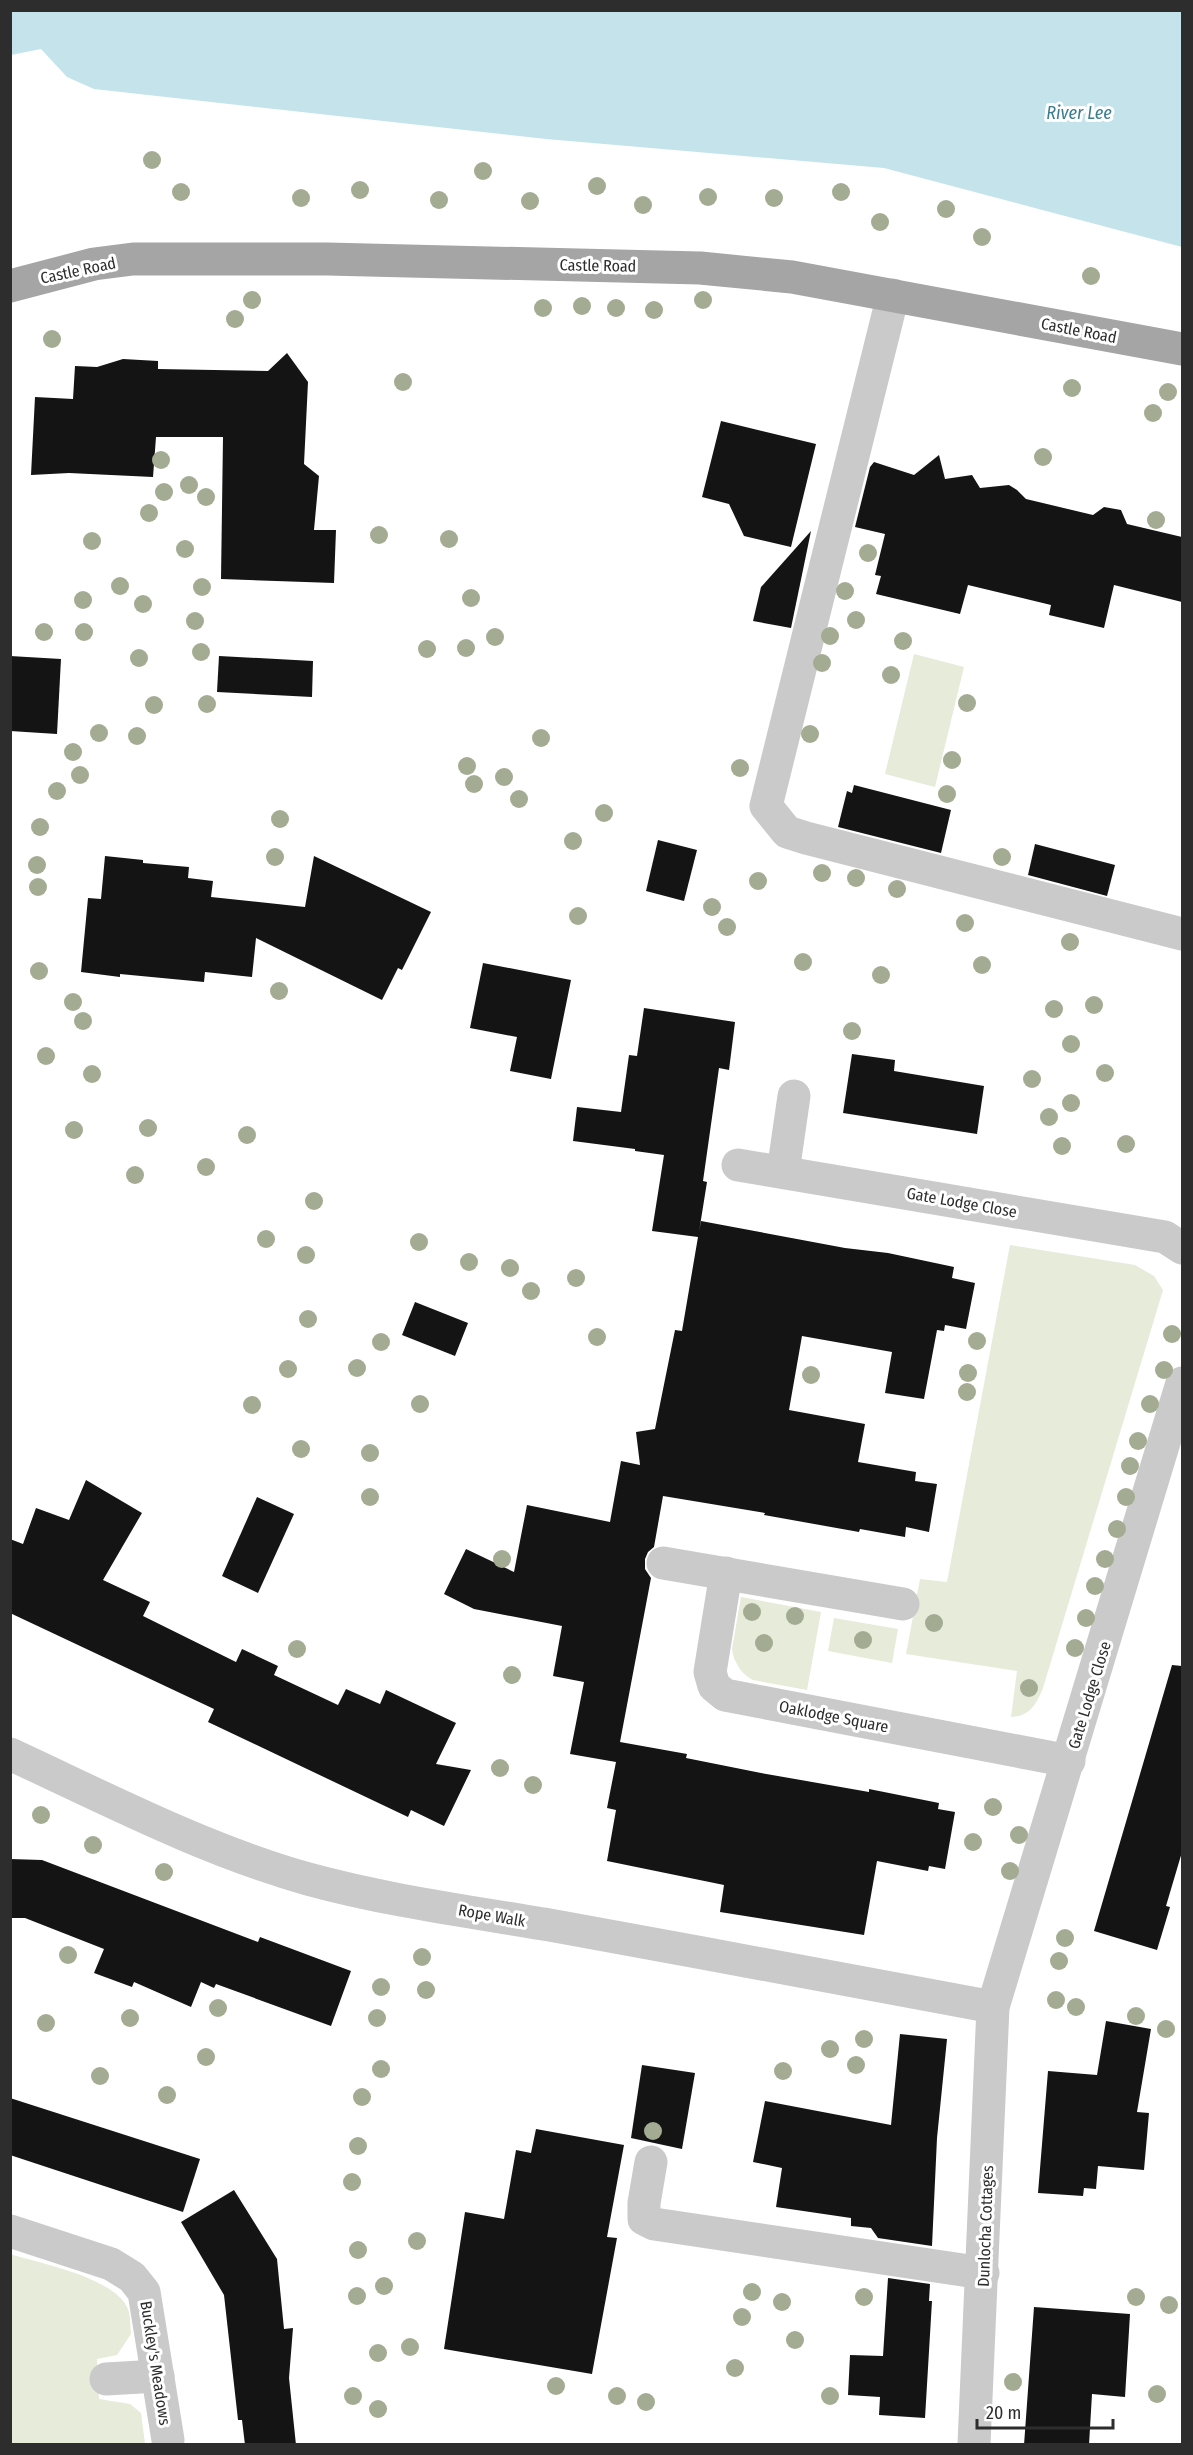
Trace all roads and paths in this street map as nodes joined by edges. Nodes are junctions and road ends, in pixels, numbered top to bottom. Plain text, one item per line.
1 (10, 286) edge
2 (893, 295) junction
3 (1182, 349) edge
4 (1182, 934) edge
5 (794, 1096) dead end
6 (738, 1165) dead end
7 (783, 1172) junction
8 (1182, 1248) edge
9 (1182, 1383) edge
10 (663, 1563) dead end
11 (726, 1573) junction
12 (903, 1605) dead end
13 (10, 1754) edge
14 (1069, 1761) junction
15 (993, 2007) junction
16 (651, 2162) dead end
17 (10, 2230) edge
18 (983, 2273) junction
19 (158, 2376) junction
20 (106, 2379) dead end
21 (168, 2440) dead end
22 (974, 2445) edge

1 - 2 main road, Castle Road
2 - 3 main road, Castle Road
2 - 4 street
5 - 7 street
6 - 7 street, Gate Lodge Close
7 - 8 street, Gate Lodge Close
9 - 14 street, Gate Lodge Close
10 - 11 street
11 - 12 street
11 - 14 street, Oaklodge Square
13 - 15 street, Rope Walk
14 - 15 street, Gate Lodge Close
15 - 18 street, Dunlocha Cottages
16 - 18 street
17 - 19 street, Buckley's Meadows
18 - 22 street, Dunlocha Cottages
19 - 20 street
19 - 21 street, Buckley's Meadows

